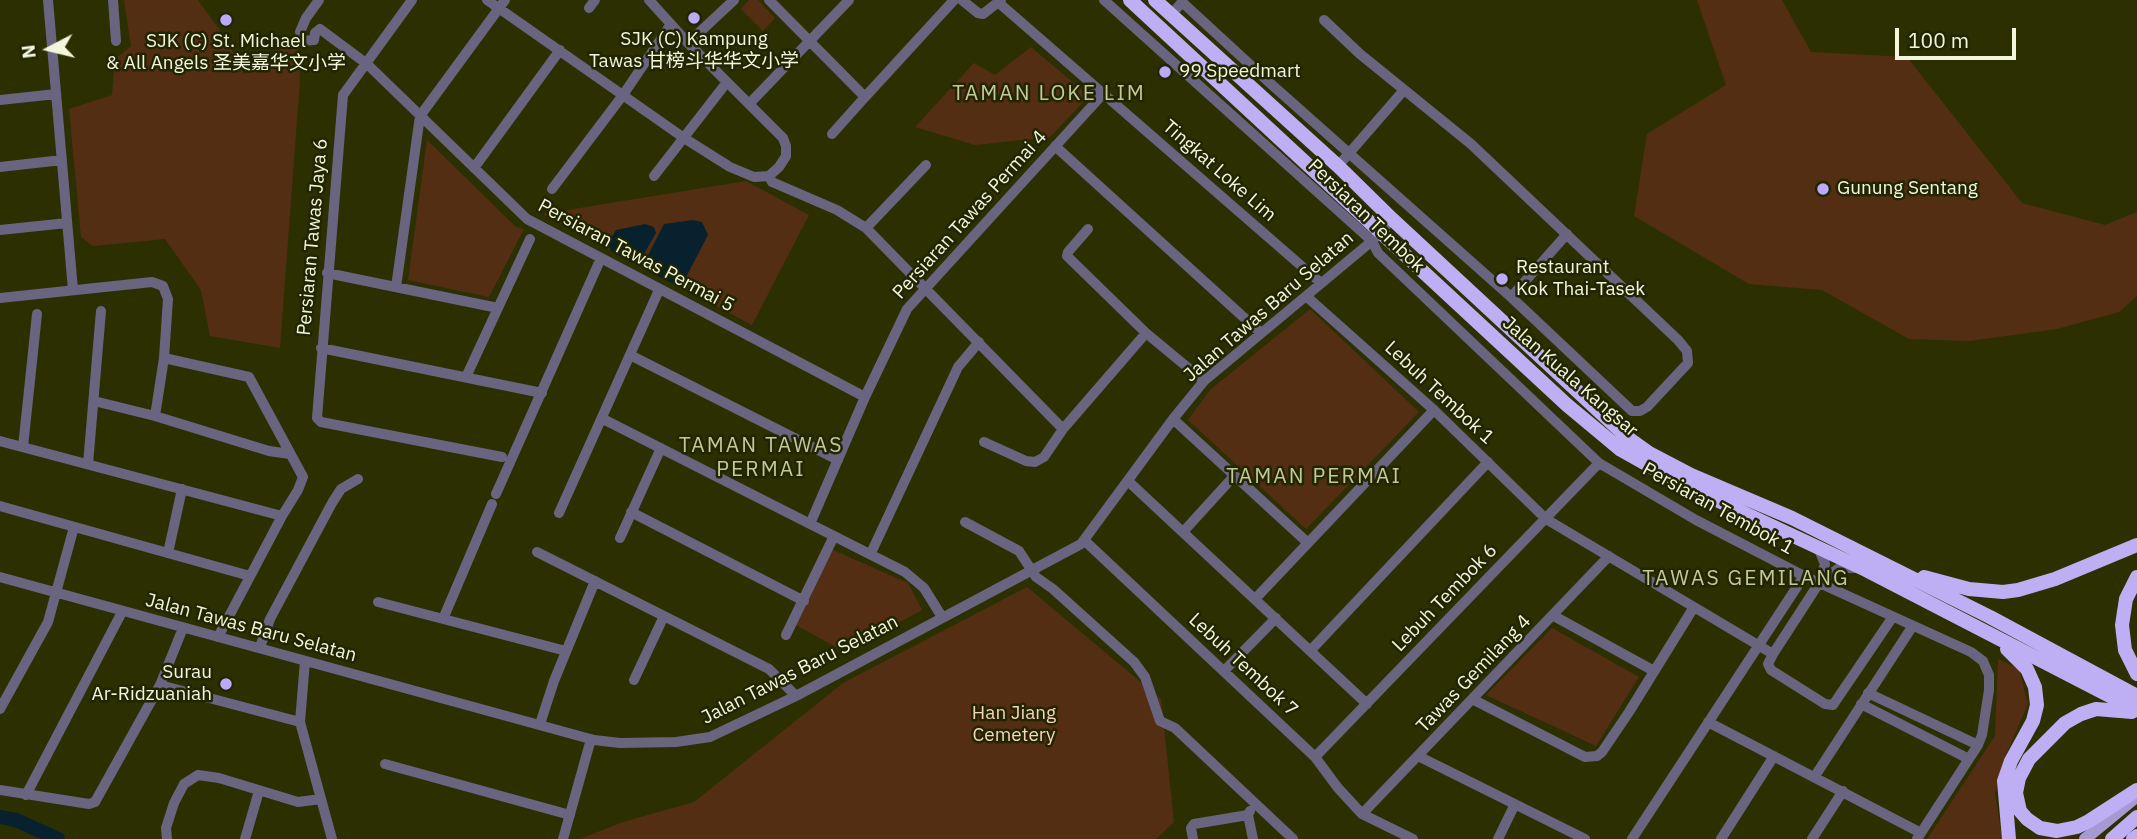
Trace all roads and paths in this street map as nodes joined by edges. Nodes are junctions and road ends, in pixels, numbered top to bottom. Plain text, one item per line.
1 (48, 0) edge
2 (113, 0) edge
3 (319, 0) edge
4 (412, 0) edge
5 (487, 0) edge
6 (649, 0) edge
7 (734, 0) edge
8 (769, 0) edge
9 (849, 0) edge
10 (954, 0) edge
11 (962, 0) edge
12 (1104, 0) edge
13 (1130, 0) edge
14 (1155, 0) edge
15 (1183, 1) edge
16 (1000, 2) edge
17 (502, 4) edge
18 (1172, 14) junction
19 (1324, 20) dead end
20 (671, 24) junction
21 (809, 40) junction
22 (117, 41) dead end
23 (688, 43) junction
24 (560, 50) junction
25 (366, 64) junction
26 (727, 82) junction
27 (1404, 90) junction
28 (56, 94) junction
29 (1103, 94) junction
30 (623, 95) junction
31 (865, 97) junction
32 (0, 100) edge
33 (750, 103) junction
34 (421, 117) junction
35 (832, 134) dead end
36 (684, 138) junction
37 (1055, 146) junction
38 (1349, 153) junction
39 (62, 160) junction
40 (926, 165) dead end
41 (1338, 166) junction
42 (0, 167) edge
43 (474, 168) junction
44 (654, 176) dead end
45 (772, 180) junction
46 (552, 189) dead end
47 (1392, 219) junction
48 (67, 223) junction
49 (866, 228) junction
50 (1088, 229) dead end
51 (0, 230) edge
52 (1567, 234) junction
53 (1376, 237) junction
54 (530, 239) dead end
55 (601, 258) junction
56 (327, 273) junction
57 (1321, 283) junction
58 (396, 287) junction
59 (925, 287) junction
60 (73, 290) junction
61 (659, 290) junction
62 (1306, 296) junction
63 (1511, 297) junction
64 (0, 298) edge
65 (498, 308) junction
66 (101, 311) dead end
67 (37, 314) dead end
68 (1146, 332) junction
69 (1261, 333) junction
70 (978, 342) junction
71 (321, 348) junction
72 (630, 355) junction
73 (1573, 357) junction
74 (164, 358) junction
75 (1525, 366) junction
76 (1558, 373) junction
77 (466, 377) junction
78 (1204, 382) junction
79 (542, 393) junction
80 (865, 397) junction
81 (94, 401) junction
82 (1567, 405) junction
83 (1434, 410) junction
84 (155, 416) junction
85 (603, 419) junction
86 (1173, 419) junction
87 (1063, 429) junction
88 (0, 441) edge
89 (984, 442) dead end
90 (23, 447) junction
91 (661, 448) junction
92 (290, 454) junction
93 (502, 457) dead end
94 (838, 460) junction
95 (1488, 462) junction
96 (1599, 463) junction
97 (88, 464) junction
98 (1234, 475) junction
99 (358, 479) dead end
100 (1128, 481) junction
101 (182, 489) junction
102 (0, 506) edge
103 (631, 512) junction
104 (559, 513) dead end
105 (282, 516) junction
106 (1546, 519) junction
107 (965, 522) dead end
108 (810, 524) junction
109 (74, 527) junction
110 (1183, 532) junction
111 (834, 536) junction
112 (620, 538) dead end
113 (1085, 541) junction
114 (1307, 543) junction
115 (2137, 545) edge
116 (1817, 546) junction
117 (537, 552) dead end
118 (168, 553) junction
119 (871, 553) junction
120 (1609, 556) junction
121 (1866, 570) junction
122 (1030, 571) junction
123 (1905, 575) junction
124 (0, 576) edge
125 (250, 576) junction
126 (1804, 576) junction
127 (2137, 577) edge
128 (595, 581) junction
129 (1819, 583) junction
130 (56, 594) junction
131 (1255, 599) junction
132 (804, 601) junction
133 (378, 602) dead end
134 (1694, 607) junction
135 (122, 612) junction
136 (664, 616) junction
137 (1554, 616) junction
138 (942, 617) junction
139 (1276, 618) junction
140 (1892, 618) junction
141 (443, 619) junction
142 (1912, 627) junction
143 (183, 628) junction
144 (1985, 632) junction
145 (786, 635) dead end
146 (218, 637) junction
147 (1759, 645) junction
148 (260, 648) junction
149 (566, 651) junction
150 (1310, 651) junction
151 (1773, 654) junction
152 (305, 661) junction
153 (1224, 671) junction
154 (1654, 671) junction
155 (2137, 674) edge
156 (634, 680) dead end
157 (160, 685) junction
158 (1868, 693) junction
159 (796, 696) junction
160 (2137, 696) edge
161 (1474, 700) junction
162 (1367, 704) junction
163 (1861, 704) junction
164 (1833, 705) junction
165 (0, 709) edge
166 (2137, 711) edge
167 (1850, 720) junction
168 (300, 722) junction
169 (1708, 722) junction
170 (540, 724) junction
171 (591, 739) junction
172 (1978, 745) junction
173 (1418, 756) junction
174 (1774, 756) junction
175 (1315, 757) junction
176 (1969, 759) junction
177 (385, 764) dead end
178 (1815, 776) junction
179 (0, 790) edge
180 (2137, 790) edge
181 (259, 791) junction
182 (1843, 791) junction
183 (26, 796) junction
184 (2137, 796) edge
185 (321, 799) junction
186 (1255, 801) junction
187 (1515, 804) junction
188 (570, 815) junction
189 (1248, 815) junction
190 (1367, 816) junction
191 (2137, 817) edge
192 (1388, 827) junction
193 (1919, 836) edge
194 (167, 839) edge
195 (245, 839) edge
196 (332, 839) edge
197 (564, 839) edge
198 (1193, 839) edge
199 (1253, 839) edge
200 (1293, 839) edge
201 (1382, 839) edge
202 (1413, 839) edge
203 (1498, 839) edge
204 (1585, 839) edge
205 (1632, 839) edge
206 (1721, 839) edge
207 (1812, 839) edge
208 (2009, 839) edge
209 (2085, 839) edge
210 (2112, 839) edge

1 - 28 street
2 - 22 street
3 - 25 street, Persiaran Tawas Permai 5
4 - 25 street, Persiaran Tawas Jaya 6
5 - 17 street
6 - 20 street
7 - 23 street
8 - 21 street
9 - 21 street
10 - 31 street
11 - 16 street
12 - 53 street, Persiaran Tembok
13 - 53 highway, Jalan Kuala Kangsar
14 - 18 highway, Jalan Kuala Kangsar
15 - 18 street
15 - 38 street
16 - 29 street, Tingkat Loke Lim
17 - 24 street
17 - 34 street
18 - 41 highway, Jalan Kuala Kangsar
19 - 27 street
20 - 23 street
20 - 30 street
21 - 31 street
21 - 33 street
23 - 26 street
24 - 30 street
24 - 43 street
25 - 34 street, Persiaran Tawas Permai 5
25 - 56 street, Persiaran Tawas Jaya 6
26 - 33 street
26 - 36 street
27 - 38 street
27 - 52 street
28 - 32 street
28 - 39 street
29 - 37 street, Persiaran Tawas Permai 4
29 - 57 street, Tingkat Loke Lim
30 - 36 street
30 - 46 street
31 - 35 street
33 - 45 street
34 - 43 street, Persiaran Tawas Permai 5
34 - 58 street
36 - 44 street
36 - 45 street
37 - 59 street, Persiaran Tawas Permai 4
37 - 69 street
38 - 41 street
38 - 63 street
39 - 42 street
39 - 48 street
40 - 49 street
41 - 47 highway, Jalan Kuala Kangsar
43 - 55 street, Persiaran Tawas Permai 5
45 - 49 street
47 - 53 street, Jalan Tawas Baru Selatan
47 - 76 highway, Jalan Kuala Kangsar
48 - 51 street
48 - 60 street
49 - 59 street
50 - 68 street
52 - 63 street
52 - 73 street
53 - 57 street, Jalan Tawas Baru Selatan
53 - 75 highway, Jalan Kuala Kangsar
53 - 96 street, Persiaran Tembok
54 - 65 street
55 - 61 street, Persiaran Tawas Permai 5
55 - 79 street
56 - 58 street
56 - 71 street, Persiaran Tawas Jaya 6
57 - 62 street, Jalan Tawas Baru Selatan
58 - 65 street
59 - 70 street
59 - 80 street, Persiaran Tawas Permai 4
60 - 64 street
60 - 74 street
61 - 72 street
61 - 80 street, Persiaran Tawas Permai 5
62 - 69 street, Jalan Tawas Baru Selatan
62 - 83 street, Lebuh Tembok 1
63 - 73 street
65 - 77 street
66 - 81 street
67 - 90 street
68 - 78 street
68 - 87 street
69 - 78 street, Jalan Tawas Baru Selatan
70 - 87 street
70 - 119 street
71 - 77 street
71 - 93 street, Persiaran Tawas Jaya 6
72 - 85 street
72 - 94 street
73 - 76 street
74 - 84 street
74 - 92 street
75 - 76 highway
75 - 82 highway, Jalan Kuala Kangsar
76 - 82 highway
76 - 123 highway, Jalan Kuala Kangsar
77 - 79 street
78 - 86 street, Jalan Tawas Baru Selatan
79 - 141 street
80 - 94 street, Persiaran Tawas Permai 4
81 - 84 street
81 - 97 street
82 - 116 highway, Jalan Kuala Kangsar
83 - 95 street, Lebuh Tembok 1
83 - 114 street
84 - 92 street
85 - 91 street
85 - 104 street
86 - 98 street
86 - 100 street, Jalan Tawas Baru Selatan
87 - 89 street
88 - 90 street
90 - 97 street
91 - 103 street
91 - 108 street
92 - 105 street
94 - 108 street, Persiaran Tawas Permai 4
95 - 106 street, Lebuh Tembok 1
95 - 150 street
96 - 106 street, Lebuh Tembok 6
96 - 126 street, Persiaran Tembok 1
97 - 101 street
98 - 110 street
98 - 114 street
99 - 148 street
100 - 110 street
100 - 113 street, Jalan Tawas Baru Selatan
101 - 105 street
101 - 118 street
102 - 109 street
103 - 112 street
103 - 132 street
105 - 125 street
106 - 120 street, Lebuh Tembok 1
106 - 162 street, Lebuh Tembok 6
107 - 122 street
108 - 111 street
109 - 118 street
109 - 130 street
110 - 131 street
111 - 119 street
111 - 132 street
113 - 122 street, Jalan Tawas Baru Selatan
113 - 153 street, Lebuh Tembok 7
114 - 131 street
115 - 123 highway
116 - 121 highway, Jalan Kuala Kangsar
116 - 129 street
117 - 128 street
118 - 125 street
119 - 138 street
120 - 134 street, Lebuh Tembok 1
120 - 137 street, Tawas Gemilang 4
121 - 129 street
121 - 144 highway, Jalan Kuala Kangsar
122 - 138 street, Jalan Tawas Baru Selatan
122 - 186 street
123 - 160 highway, Jalan Kuala Kangsar
124 - 130 street, Jalan Tawas Baru Selatan
125 - 146 street
126 - 129 street, Persiaran Tembok 1
126 - 147 street
127 - 155 highway
128 - 136 street
128 - 149 street
129 - 140 street, Persiaran Tembok 1
129 - 151 street
130 - 135 street, Jalan Tawas Baru Selatan
130 - 165 street
131 - 139 street
132 - 145 street
133 - 141 street
134 - 147 street, Lebuh Tembok 1
134 - 154 street
135 - 143 street, Jalan Tawas Baru Selatan
135 - 183 street
136 - 156 street
136 - 159 street
137 - 154 street
137 - 161 street, Tawas Gemilang 4
138 - 159 street, Jalan Tawas Baru Selatan
139 - 150 street
139 - 153 street
140 - 142 street, Persiaran Tembok 1
140 - 164 street
141 - 149 street
142 - 158 street
142 - 172 street, Persiaran Tembok 1
143 - 146 street, Jalan Tawas Baru Selatan
143 - 157 street
144 - 166 highway, Jalan Kuala Kangsar
144 - 208 highway
146 - 148 street, Jalan Tawas Baru Selatan
147 - 151 street, Lebuh Tembok 1
147 - 169 street
148 - 152 street, Jalan Tawas Baru Selatan
149 - 170 street
150 - 162 street
151 - 164 street
152 - 168 street
152 - 170 street, Jalan Tawas Baru Selatan
153 - 175 street, Lebuh Tembok 7
154 - 161 street
157 - 168 street
157 - 183 street
158 - 163 street
158 - 172 street
159 - 171 street, Jalan Tawas Baru Selatan
161 - 173 street, Tawas Gemilang 4
162 - 175 street, Lebuh Tembok 6
163 - 167 street
163 - 176 street
164 - 167 street
166 - 180 highway
167 - 178 street
168 - 185 street
169 - 174 street
169 - 205 street
170 - 171 street, Jalan Tawas Baru Selatan
171 - 188 street
172 - 176 street, Persiaran Tembok 1
173 - 187 street
173 - 190 street, Tawas Gemilang 4
174 - 178 street
174 - 206 street
175 - 190 street, Lebuh Tembok 7
176 - 193 street, Persiaran Tembok 1
177 - 188 street
178 - 182 street
179 - 183 street
181 - 185 street
181 - 194 street
181 - 195 street
182 - 193 street
182 - 207 street
184 - 209 main road
185 - 196 street
186 - 189 street
186 - 200 street
187 - 203 street
187 - 204 street
188 - 197 street
189 - 198 street
189 - 199 street
190 - 192 street
191 - 210 highway
192 - 201 street
192 - 202 street

